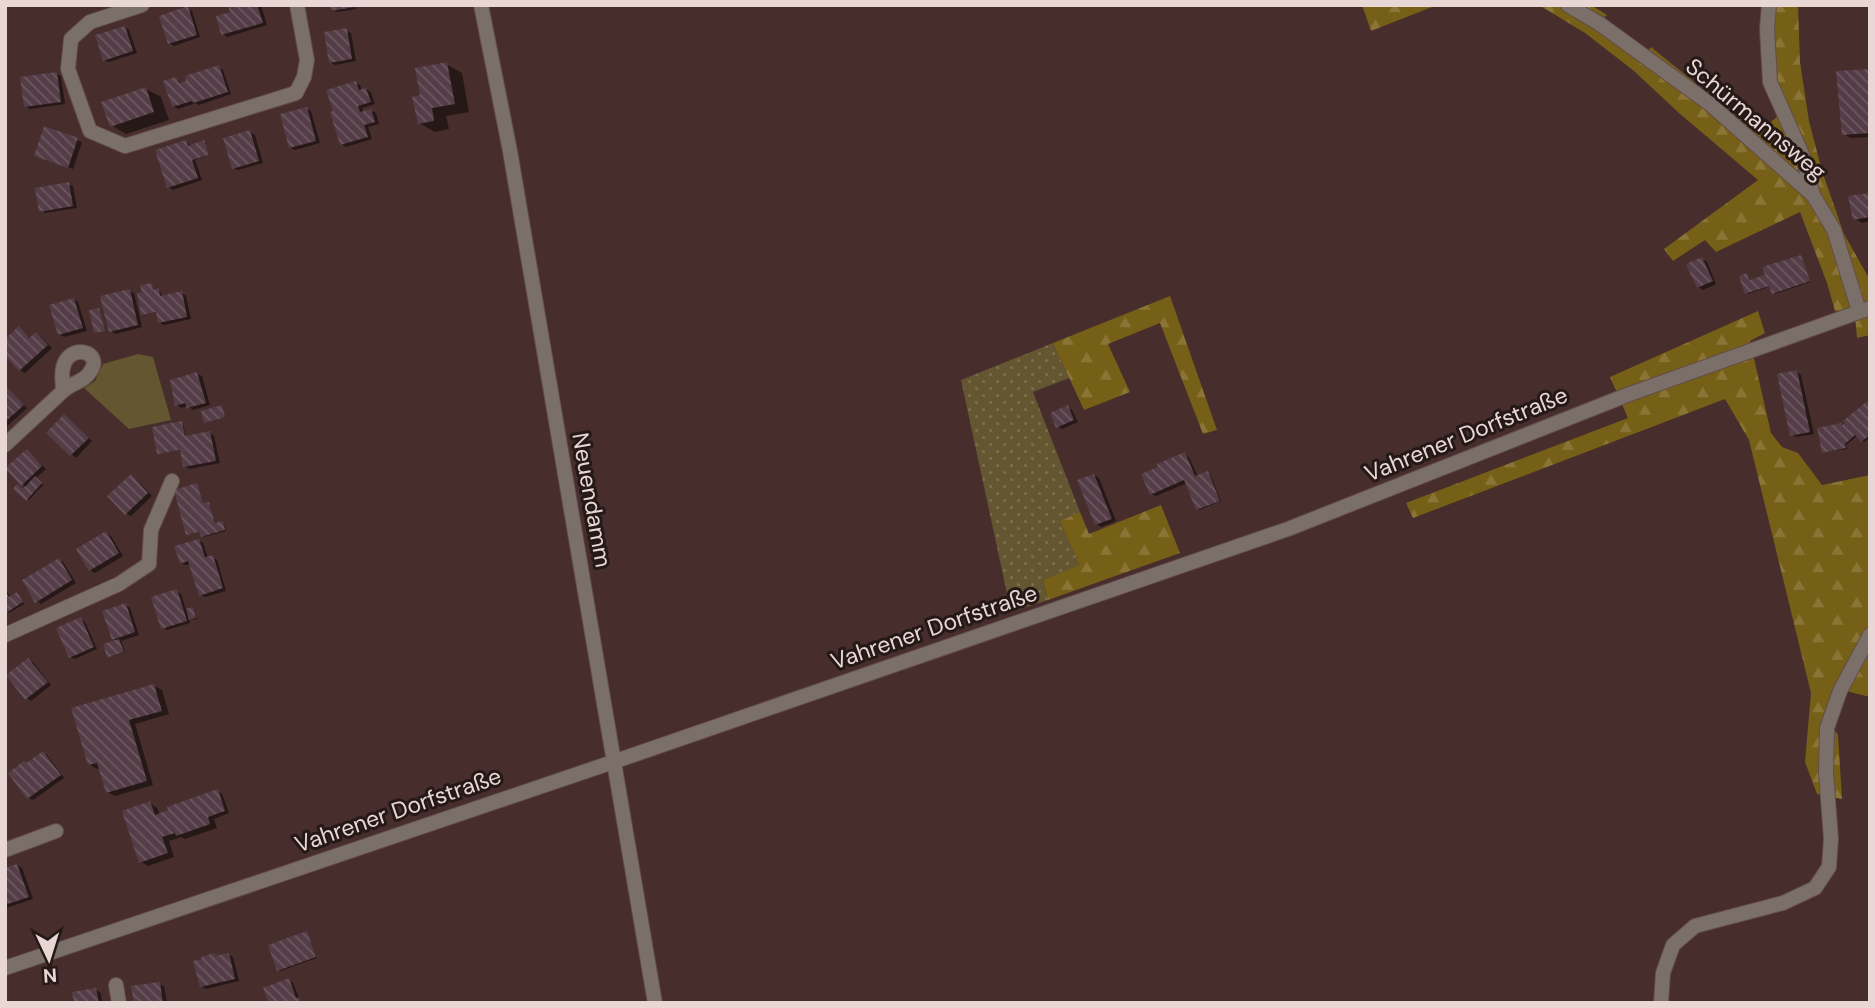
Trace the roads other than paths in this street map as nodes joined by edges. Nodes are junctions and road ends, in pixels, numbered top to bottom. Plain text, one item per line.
1 (142, 5) edge
2 (297, 5) edge
3 (481, 5) edge
4 (1568, 5) edge
5 (1769, 5) edge
6 (1813, 195) junction
7 (1864, 309) edge
8 (63, 391) dead end
9 (5, 445) edge
10 (172, 481) dead end
11 (5, 635) edge
12 (1870, 635) edge
13 (613, 762) junction
14 (56, 831) dead end
15 (5, 850) edge
16 (5, 968) edge
17 (116, 985) dead end
18 (119, 1003) edge
19 (654, 1003) edge
20 (1661, 1003) edge

1 - 2 street
3 - 13 street, Neuendamm
4 - 6 street, Schürmannsweg
5 - 6 street
6 - 7 street, Schürmannsweg
7 - 13 street, Vahrener Dorfstraße
8 - 9 street
10 - 11 street
12 - 20 street
13 - 16 street, Vahrener Dorfstraße
13 - 19 street, Neuendamm
14 - 15 street
17 - 18 street

